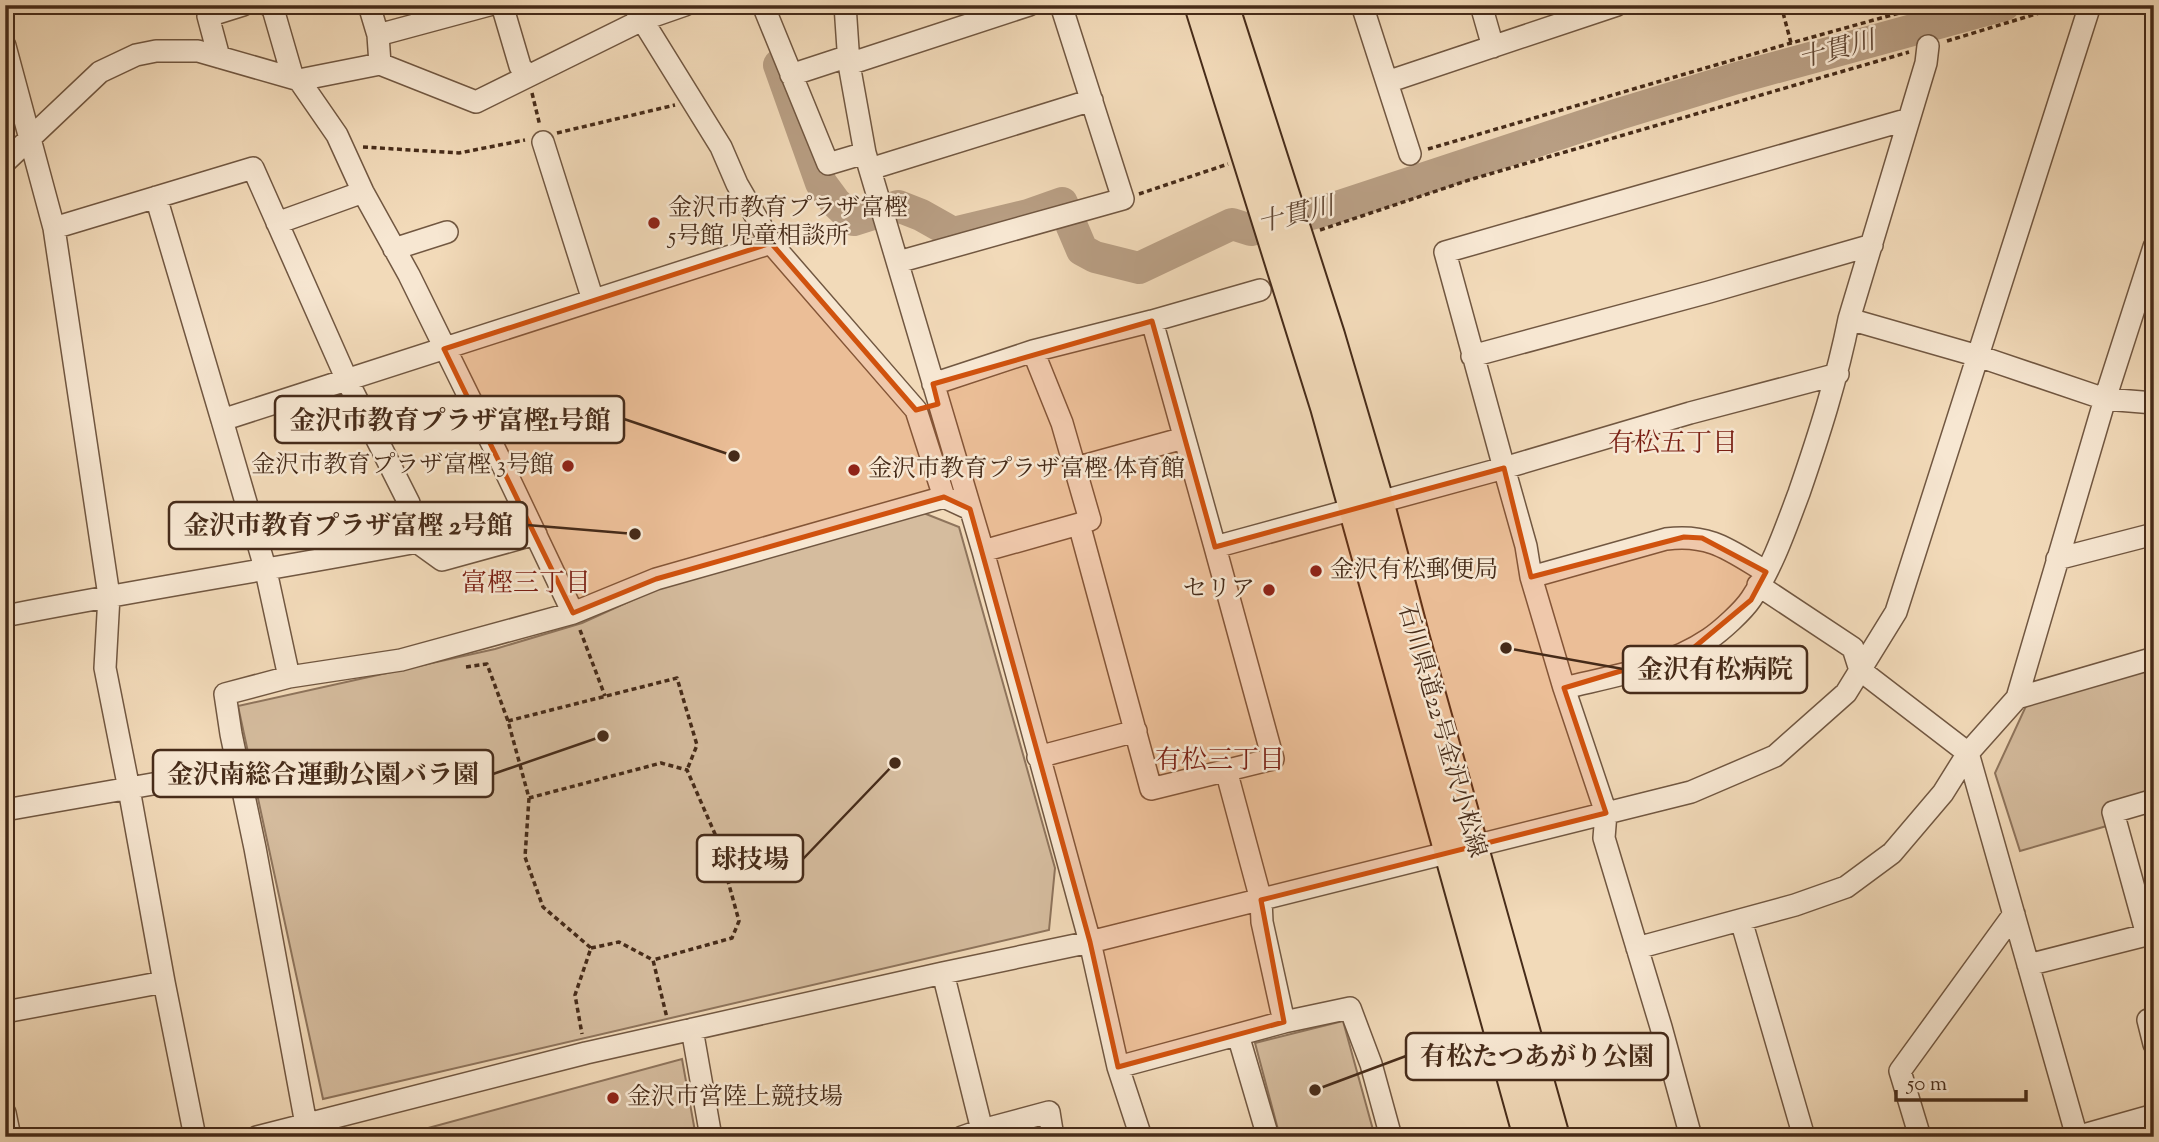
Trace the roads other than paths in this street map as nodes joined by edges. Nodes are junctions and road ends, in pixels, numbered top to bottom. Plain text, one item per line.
1 (243, 5) edge
2 (268, 5) edge
3 (369, 5) edge
4 (489, 5) edge
5 (502, 5) edge
6 (685, 5) edge
7 (763, 5) edge
8 (845, 5) edge
9 (1029, 5) edge
10 (1061, 5) edge
11 (1199, 5) edge
12 (1224, 5) edge
13 (1362, 5) edge
14 (1481, 5) edge
15 (1617, 5) edge
16 (483, 6) edge
17 (2085, 7) edge
18 (637, 13) edge
19 (378, 35) junction
20 (5, 46) edge
21 (1927, 46) road end
22 (1493, 47) junction
23 (219, 57) junction
24 (849, 60) junction
25 (380, 64) junction
26 (792, 75) junction
27 (528, 76) junction
28 (296, 79) junction
29 (1387, 82) junction
30 (1092, 100) junction
31 (1909, 119) junction
32 (31, 138) junction
33 (542, 139) road end
34 (1410, 154) road end
35 (868, 161) junction
36 (5, 162) edge
37 (363, 192) junction
38 (156, 197) junction
39 (278, 223) junction
40 (1283, 224) junction
41 (54, 228) junction
42 (447, 232) dead end
43 (771, 243) junction
44 (1872, 245) junction
45 (2154, 247) edge
46 (394, 249) junction
47 (898, 262) junction
48 (1260, 290) dead end
49 (593, 300) junction
50 (1849, 319) junction
51 (1152, 321) junction
52 (444, 349) junction
53 (1033, 352) junction
54 (1472, 356) junction
55 (1978, 356) junction
56 (1838, 374) junction
57 (347, 380) junction
58 (935, 394) junction
59 (2105, 399) junction
60 (2154, 403) edge
61 (916, 410) junction
62 (222, 420) junction
63 (1184, 438) junction
64 (1075, 468) junction
65 (1504, 468) junction
66 (944, 497) junction
67 (1366, 505) junction
68 (970, 509) junction
69 (1079, 524) junction
70 (536, 534) junction
71 (2154, 534) edge
72 (417, 542) junction
73 (1215, 547) junction
74 (983, 551) junction
75 (2057, 559) junction
76 (266, 571) junction
77 (1531, 577) junction
78 (1762, 579) junction
79 (109, 596) junction
80 (573, 613) junction
81 (5, 616) edge
82 (2154, 657) edge
83 (1860, 670) junction
84 (289, 677) junction
85 (1564, 688) junction
86 (2017, 698) junction
87 (1136, 731) junction
88 (1968, 753) junction
89 (1038, 757) junction
90 (238, 769) junction
91 (1226, 770) junction
92 (130, 789) junction
93 (2154, 800) edge
94 (5, 810) edge
95 (1605, 813) junction
96 (1462, 850) junction
97 (1261, 900) junction
98 (2014, 914) junction
99 (1741, 920) junction
100 (2150, 934) edge
101 (1090, 943) junction
102 (1637, 948) junction
103 (2028, 965) junction
104 (943, 972) junction
105 (164, 982) junction
106 (5, 1012) edge
107 (2148, 1020) dead end
108 (1284, 1022) junction
109 (692, 1029) junction
110 (1238, 1035) junction
111 (2154, 1044) edge
112 (1118, 1068) junction
113 (5, 1113) edge
114 (2154, 1115) edge
115 (306, 1130) edge
116 (982, 1130) junction
117 (10, 1137) edge
118 (195, 1137) edge
119 (257, 1137) edge
120 (711, 1137) edge
121 (961, 1137) edge
122 (1053, 1137) edge
123 (1141, 1137) edge
124 (1268, 1137) edge
125 (1391, 1137) edge
126 (1528, 1137) edge
127 (1555, 1137) edge
128 (1691, 1137) edge
129 (1804, 1137) edge
130 (1920, 1137) edge
131 (2076, 1137) edge

1 - 23 street
2 - 28 street
3 - 19 street
4 - 16 street
5 - 27 street
6 - 18 street
7 - 26 street
8 - 24 street
9 - 24 street
10 - 30 street
11 - 40 main road, 石川県道22号金沢小松線
12 - 40 main road, 石川県道22号金沢小松線
13 - 29 street
14 - 22 street
15 - 22 street
16 - 19 street
17 - 55 street
18 - 27 street
18 - 43 street
19 - 25 street
20 - 32 street
21 - 31 street
22 - 29 street
23 - 28 street
23 - 32 street
24 - 26 street
24 - 35 street
25 - 27 street
25 - 28 street
26 - 35 street
28 - 37 street
29 - 34 street
30 - 35 street
30 - 47 street
31 - 44 street
31 - 54 street
32 - 36 street
32 - 41 street
33 - 49 street
35 - 47 street
37 - 39 street
37 - 46 street
38 - 39 street
38 - 41 street
38 - 62 street
39 - 57 street
40 - 67 main road, 石川県道22号金沢小松線
41 - 79 street
42 - 46 street
43 - 49 street
43 - 61 street
44 - 50 street
44 - 54 street
45 - 59 street
46 - 52 street
47 - 58 street
48 - 51 street
49 - 52 street
50 - 55 street
50 - 56 street
51 - 53 street
51 - 63 street
52 - 57 street
52 - 70 street
53 - 58 street
53 - 64 street
54 - 65 street
55 - 59 street
55 - 83 street
56 - 65 street
56 - 78 street
57 - 62 street
57 - 72 street
58 - 61 street
58 - 68 street
59 - 60 street
59 - 75 street
61 - 66 street
62 - 76 street
63 - 64 street
63 - 73 street
64 - 69 street
65 - 67 street
65 - 77 street
66 - 68 street
66 - 80 street
67 - 73 street
67 - 96 main road, 石川県道22号金沢小松線
68 - 74 street
69 - 74 street
69 - 87 street
70 - 72 street
70 - 80 street
71 - 75 street
72 - 76 street
73 - 91 street
74 - 89 street
75 - 86 street
76 - 79 street
76 - 84 street
77 - 78 street
77 - 85 street
78 - 83 street
78 - 85 street
79 - 81 street
79 - 92 street
80 - 84 street
82 - 86 street
83 - 88 street
83 - 95 street
84 - 90 street
85 - 95 street
86 - 88 street
87 - 89 street
87 - 91 street
88 - 98 street
88 - 99 street
89 - 101 street
90 - 92 street
90 - 115 street
91 - 97 street
92 - 94 street
92 - 105 street
93 - 100 street
95 - 96 street
95 - 102 street
96 - 97 street
96 - 126 main road, 石川県道22号金沢小松線
96 - 127 main road, 石川県道22号金沢小松線
97 - 101 street
97 - 108 street
98 - 103 street
98 - 130 street
99 - 102 street
99 - 129 street
100 - 103 street
101 - 104 street
101 - 112 street
102 - 128 street
103 - 131 street
104 - 109 street
104 - 116 street
105 - 106 street
105 - 118 street
107 - 111 street
108 - 110 street
108 - 125 street
109 - 115 street
109 - 120 street
110 - 112 street
110 - 124 street
112 - 123 street
113 - 117 street
114 - 131 street
115 - 119 street
116 - 121 street
116 - 122 street

